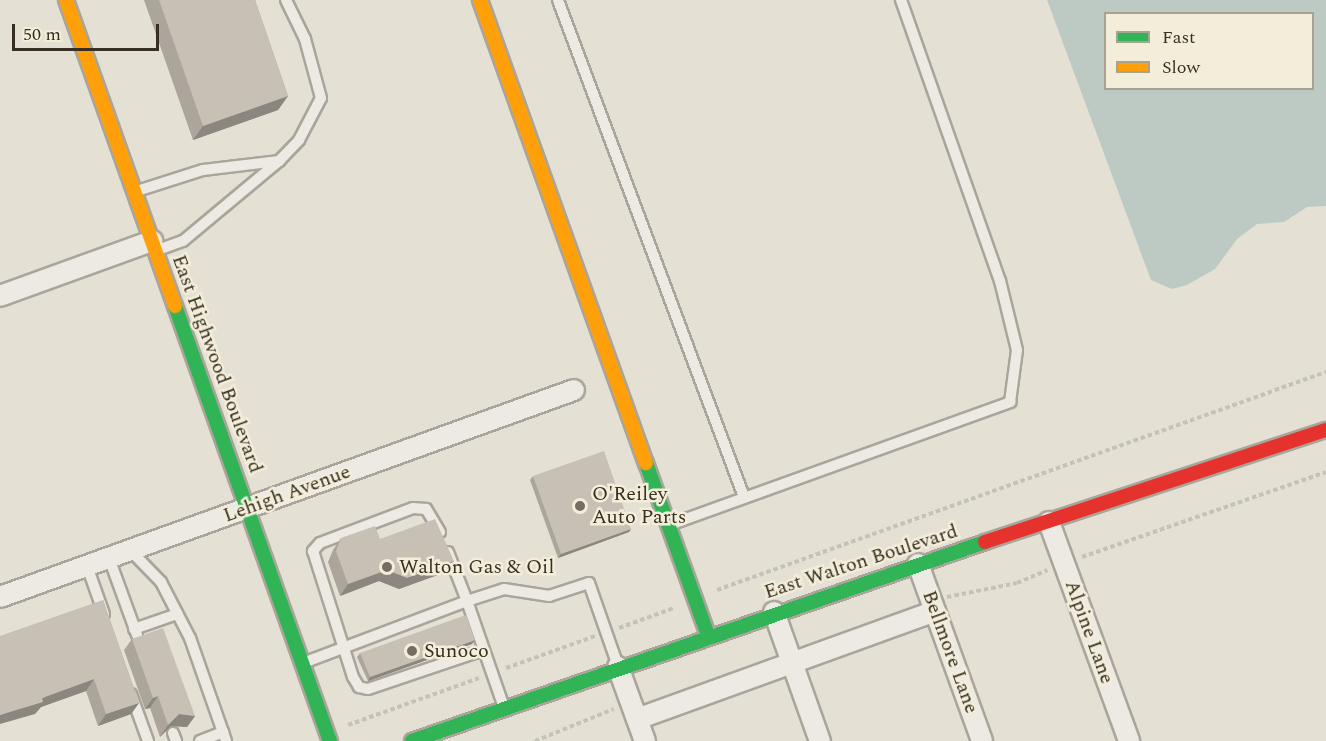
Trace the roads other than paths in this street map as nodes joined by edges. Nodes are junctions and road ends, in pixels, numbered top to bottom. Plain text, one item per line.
1 (66, 0) edge
2 (286, 0) edge
3 (480, 0) edge
4 (558, 0) edge
5 (902, 0) edge
6 (279, 161) junction
7 (134, 192) junction
8 (154, 246) junction
9 (0, 296) edge
10 (574, 390) dead end
11 (1326, 430) edge
12 (744, 498) junction
13 (247, 508) junction
14 (1049, 522) junction
15 (669, 525) junction
16 (130, 550) junction
17 (108, 558) junction
18 (918, 564) junction
19 (87, 566) junction
20 (0, 597) edge
21 (467, 601) junction
22 (935, 611) junction
23 (774, 612) junction
24 (177, 614) junction
25 (110, 632) edge
26 (708, 635) junction
27 (343, 648) junction
28 (484, 650) junction
29 (303, 663) junction
30 (792, 663) junction
31 (618, 667) junction
32 (125, 675) edge
33 (505, 708) junction
34 (637, 719) junction
35 (453, 726) junction
36 (328, 736) edge
37 (225, 737) edge
38 (148, 741) edge
39 (200, 741) edge
40 (412, 741) edge
41 (459, 741) edge
42 (645, 741) edge
43 (820, 741) edge
44 (982, 741) edge
45 (1129, 741) edge

1 - 7 street, East Highwood Boulevard
2 - 6 lane
3 - 15 street
4 - 12 lane
5 - 12 lane
6 - 7 lane
6 - 8 lane
7 - 8 street, East Highwood Boulevard
8 - 9 street
8 - 13 street, East Highwood Boulevard
10 - 13 street, Lehigh Avenue
11 - 14 street, East Walton Boulevard
12 - 15 lane
13 - 16 street, Lehigh Avenue
13 - 29 street, East Highwood Boulevard
14 - 18 street, East Walton Boulevard
14 - 45 street, Alpine Lane
15 - 26 street
16 - 17 street, Lehigh Avenue
16 - 24 lane
17 - 19 street, Lehigh Avenue
17 - 24 lane
18 - 22 street, Bellmore Lane
18 - 23 street, East Walton Boulevard
19 - 20 street, Lehigh Avenue
19 - 25 lane
21 - 27 lane
21 - 27 lane
21 - 28 lane
21 - 31 lane
22 - 30 street
22 - 44 street, Bellmore Lane
23 - 26 street, East Walton Boulevard
23 - 30 street
24 - 37 lane
26 - 31 street, East Walton Boulevard
27 - 28 lane
27 - 29 lane
28 - 33 lane
29 - 36 street, East Highwood Boulevard
30 - 34 street
30 - 43 street
31 - 33 street, East Walton Boulevard
31 - 34 street
32 - 38 lane
33 - 35 street, East Walton Boulevard
34 - 42 street
35 - 40 street, East Walton Boulevard
35 - 41 lane
37 - 39 lane

